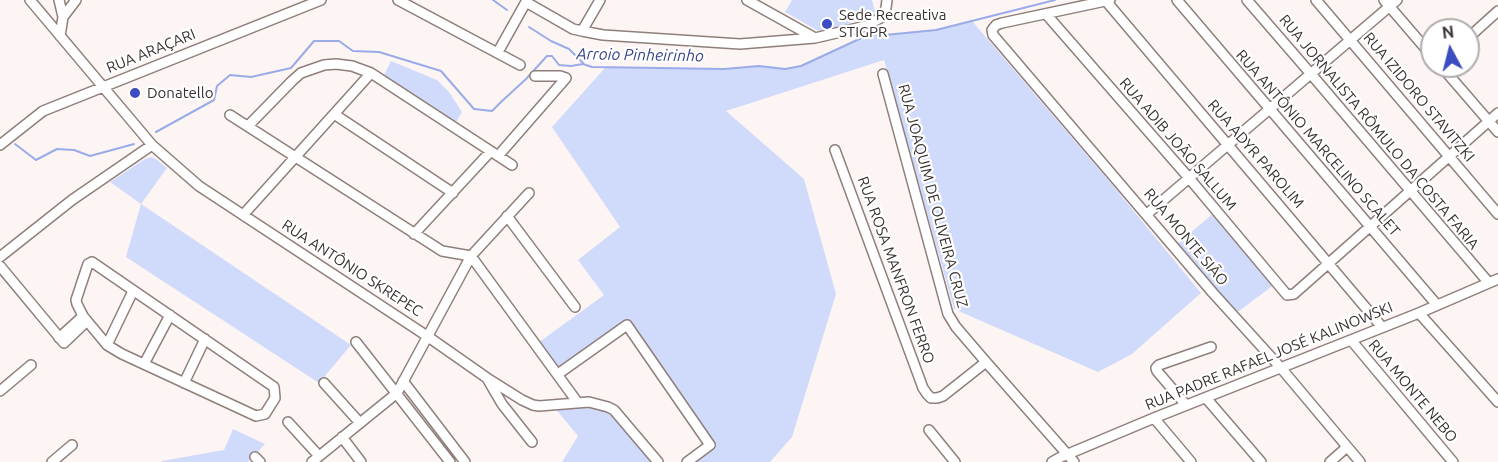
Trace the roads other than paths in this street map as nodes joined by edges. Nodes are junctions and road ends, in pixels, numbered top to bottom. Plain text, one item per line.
1 (30, 0) edge
2 (59, 0) edge
3 (76, 0) edge
4 (321, 0) edge
5 (398, 0) edge
6 (600, 0) edge
7 (747, 0) edge
8 (887, 0) edge
9 (1108, 0) edge
10 (1177, 0) edge
11 (1247, 0) edge
12 (1316, 0) edge
13 (527, 1) edge
14 (1390, 2) edge
15 (1498, 11) edge
16 (1046, 14) junction
17 (63, 17) junction
18 (1480, 27) edge
19 (582, 32) junction
20 (60, 36) junction
21 (815, 38) junction
22 (1351, 40) junction
23 (1420, 41) edge
24 (498, 52) junction
25 (520, 65) dead end
26 (371, 74) junction
27 (883, 74) dead end
28 (1311, 74) junction
29 (536, 76) dead end
30 (1451, 78) edge
31 (102, 86) junction
32 (1270, 110) junction
33 (1498, 113) edge
34 (334, 114) junction
35 (230, 115) dead end
36 (1489, 121) junction
37 (248, 126) junction
38 (1498, 132) edge
39 (2, 140) edge
40 (152, 145) junction
41 (1228, 146) junction
42 (835, 150) dead end
43 (494, 154) junction
44 (295, 157) junction
45 (1449, 157) junction
46 (512, 165) dead end
47 (1190, 178) junction
48 (1410, 191) junction
49 (453, 193) junction
50 (529, 193) dead end
51 (243, 214) junction
52 (1147, 214) junction
53 (1498, 214) edge
54 (507, 216) junction
55 (1371, 226) junction
56 (414, 234) junction
57 (471, 256) junction
58 (0, 257) edge
59 (1329, 263) junction
60 (0, 266) edge
61 (1493, 281) edge
62 (133, 291) junction
63 (1437, 305) junction
64 (575, 307) dead end
65 (1419, 313) junction
66 (170, 315) junction
67 (85, 319) junction
68 (1382, 327) junction
69 (427, 336) junction
70 (204, 339) junction
71 (1351, 340) junction
72 (356, 342) dead end
73 (107, 345) junction
74 (1211, 347) dead end
75 (986, 362) junction
76 (144, 364) junction
77 (31, 365) dead end
78 (1281, 368) junction
79 (558, 374) junction
80 (487, 378) junction
81 (403, 381) junction
82 (184, 383) junction
83 (324, 383) dead end
84 (0, 391) edge
85 (397, 393) junction
86 (1206, 398) junction
87 (1498, 402) edge
88 (578, 403) junction
89 (1186, 405) junction
90 (1154, 418) junction
91 (288, 422) dead end
92 (360, 423) junction
93 (439, 428) junction
94 (930, 430) dead end
95 (430, 435) junction
96 (342, 437) junction
97 (532, 442) dead end
98 (72, 445) dead end
99 (1347, 447) junction
100 (1067, 454) junction
101 (315, 459) edge
102 (52, 462) edge
103 (361, 462) edge
104 (450, 462) edge
105 (465, 462) edge
106 (658, 462) edge
107 (687, 462) edge
108 (955, 462) edge
109 (1052, 462) edge
110 (1074, 462) edge
111 (1191, 462) edge
112 (1261, 462) edge
113 (1330, 462) edge
114 (1360, 462) edge
115 (1453, 462) edge

1 - 20 street, RUA ANTÔNIO SKREPEC
2 - 17 street
3 - 17 street
4 - 31 street, RUA ARAÇARI
5 - 24 street
6 - 19 street
7 - 21 street
8 - 21 street
9 - 16 street
9 - 41 street, RUA ADYR PAROLIM
10 - 32 street, RUA ANTÔNIO MARCELINO SCALET
11 - 28 street, RUA JORNALISTA RÔMULO DA COSTA FARIA
12 - 22 street, RUA IZIDORO STAVITZKI
13 - 19 street
13 - 24 street
14 - 22 street
14 - 23 street
15 - 18 street
16 - 47 street, RUA ADIB JOÃO SALLUM
16 - 52 street, RUA MONTE SIÃO
17 - 20 street
19 - 21 street
20 - 31 street, RUA ANTÔNIO SKREPEC
22 - 28 street
22 - 45 street, RUA IZIDORO STAVITZKI
24 - 25 street
26 - 34 street
26 - 37 street
26 - 43 street
27 - 75 street, RUA JOAQUIM DE OLIVEIRA CRUZ
28 - 32 street
28 - 48 street, RUA JORNALISTA RÔMULO DA COSTA FARIA
29 - 43 street
30 - 36 street
31 - 39 street, RUA ARAÇARI
31 - 40 street, RUA ANTÔNIO SKREPEC
32 - 41 street
32 - 55 street, RUA ANTÔNIO MARCELINO SCALET
33 - 36 street
34 - 44 street
34 - 49 street
35 - 37 street
36 - 38 street
36 - 45 street
37 - 44 street
40 - 51 street, RUA ANTÔNIO SKREPEC
40 - 58 street
41 - 47 street
41 - 59 street, RUA ADYR PAROLIM
42 - 75 street, RUA ROSA MANFRON FERRO
43 - 46 street
43 - 49 street
44 - 51 street
44 - 56 street
45 - 48 street
45 - 53 street, RUA IZIDORO STAVITZKI
47 - 52 street
47 - 59 street, RUA ADIB JOÃO SALLUM
48 - 55 street
48 - 61 street, RUA JORNALISTA RÔMULO DA COSTA FARIA
49 - 56 street
50 - 54 street
51 - 69 street, RUA ANTÔNIO SKREPEC
52 - 78 street, RUA MONTE SIÃO
54 - 57 street
54 - 64 street
55 - 59 street
55 - 63 street, RUA ANTÔNIO MARCELINO SCALET
56 - 57 street
57 - 69 street
57 - 79 street
59 - 68 street, RUA ADYR PAROLIM
60 - 67 street
61 - 63 street, RUA PADRE RAFAEL JOSÉ KALINOWSKI
62 - 66 street
62 - 67 street
62 - 73 street
63 - 65 street, RUA PADRE RAFAEL JOSÉ KALINOWSKI
65 - 68 street, RUA PADRE RAFAEL JOSÉ KALINOWSKI
65 - 87 street
66 - 70 street
66 - 76 street
67 - 73 street
68 - 71 street, RUA PADRE RAFAEL JOSÉ KALINOWSKI
69 - 80 street, RUA ANTÔNIO SKREPEC
69 - 81 street
70 - 82 street
70 - 82 street
71 - 78 street, RUA PADRE RAFAEL JOSÉ KALINOWSKI
71 - 115 street, RUA MONTE NEBO
72 - 85 street
73 - 76 street
74 - 89 street
75 - 100 street, RUA JOAQUIM DE OLIVEIRA CRUZ
76 - 82 street
77 - 84 street
78 - 86 street, RUA PADRE RAFAEL JOSÉ KALINOWSKI
78 - 99 street, RUA MONTE SIÃO
79 - 88 street
79 - 107 street
80 - 88 street, RUA ANTÔNIO SKREPEC
80 - 97 street
81 - 85 street
81 - 93 street
83 - 92 street
85 - 92 street
85 - 95 street
86 - 89 street, RUA PADRE RAFAEL JOSÉ KALINOWSKI
86 - 112 street
88 - 106 street, RUA ANTÔNIO SKREPEC
89 - 90 street, RUA PADRE RAFAEL JOSÉ KALINOWSKI
90 - 100 street, RUA PADRE RAFAEL JOSÉ KALINOWSKI
90 - 111 street
91 - 101 street
92 - 96 street
93 - 95 street
93 - 105 street
94 - 108 street
95 - 104 street
96 - 101 street
96 - 103 street
98 - 102 street
99 - 113 street
99 - 114 street, RUA MONTE SIÃO
100 - 109 street, RUA PADRE RAFAEL JOSÉ KALINOWSKI
100 - 110 street, RUA JOAQUIM DE OLIVEIRA CRUZ

